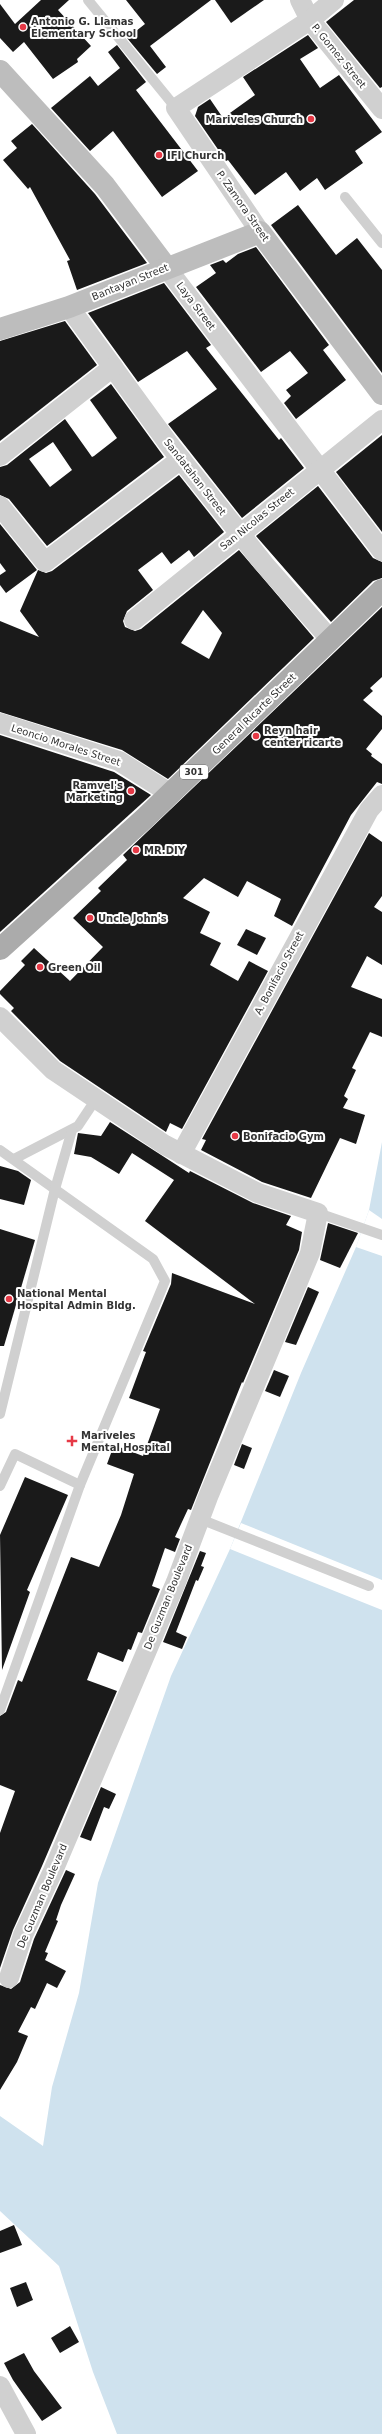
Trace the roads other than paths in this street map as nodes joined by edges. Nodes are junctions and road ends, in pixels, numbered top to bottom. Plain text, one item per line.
1 (88, 0) edge
2 (300, 0) edge
3 (334, 0) edge
4 (310, 20) junction
5 (0, 70) edge
6 (176, 108) junction
7 (382, 109) edge
8 (345, 197) dead end
9 (260, 232) junction
10 (382, 243) edge
11 (166, 267) junction
12 (69, 307) junction
13 (0, 329) edge
14 (113, 367) junction
15 (382, 394) edge
16 (382, 420) edge
17 (0, 456) edge
18 (181, 459) junction
19 (320, 469) junction
20 (0, 506) edge
21 (240, 533) junction
22 (382, 551) edge
23 (382, 590) edge
24 (134, 620) dead end
25 (330, 639) junction
26 (0, 723) edge
27 (170, 794) junction
28 (382, 795) edge
29 (0, 949) edge
30 (0, 1017) edge
31 (96, 1099) junction
32 (72, 1130) junction
33 (0, 1150) edge
34 (181, 1154) junction
35 (14, 1159) junction
36 (55, 1189) junction
37 (318, 1213) junction
38 (382, 1235) edge
39 (0, 1414) edge
40 (80, 1485) junction
41 (0, 1486) edge
42 (200, 1519) junction
43 (369, 1586) dead end
44 (0, 1710) edge
45 (9, 1978) dead end
46 (0, 2386) edge
47 (26, 2434) edge

1 - 6 lane, P. Zamora Street
2 - 4 street, P. Gomez Street
3 - 4 street
4 - 6 street
4 - 7 street, P. Gomez Street
5 - 11 street, Laya Street
6 - 9 street, P. Zamora Street
8 - 10 lane
9 - 11 street, Bantayan Street
9 - 15 street, P. Zamora Street
11 - 12 street, Bantayan Street
11 - 19 street, Laya Street
12 - 13 street, Bantayan Street
12 - 14 street, Sandatahan Street
14 - 17 street
14 - 18 street, Sandatahan Street
16 - 19 street, San Nicolas Street
18 - 20 street
18 - 21 street, Sandatahan Street
19 - 21 street, San Nicolas Street
19 - 22 street, Laya Street
21 - 24 street, San Nicolas Street
21 - 25 street, Sandatahan Street
23 - 25 main road, General Ricarte Street / 301
25 - 27 main road, General Ricarte Street / 301
26 - 27 street, Leoncio Morales Street
27 - 29 main road, General Ricarte Street / 301
28 - 34 street, A. Bonifacio Street
30 - 31 street
31 - 32 lane
31 - 34 street
32 - 35 lane
32 - 36 lane
33 - 35 lane
34 - 37 street
35 - 36 lane
36 - 39 lane
36 - 40 lane
37 - 38 lane
37 - 42 street, De Guzman Boulevard
40 - 41 lane
40 - 44 lane
42 - 43 lane
42 - 45 street, De Guzman Boulevard
46 - 47 street

